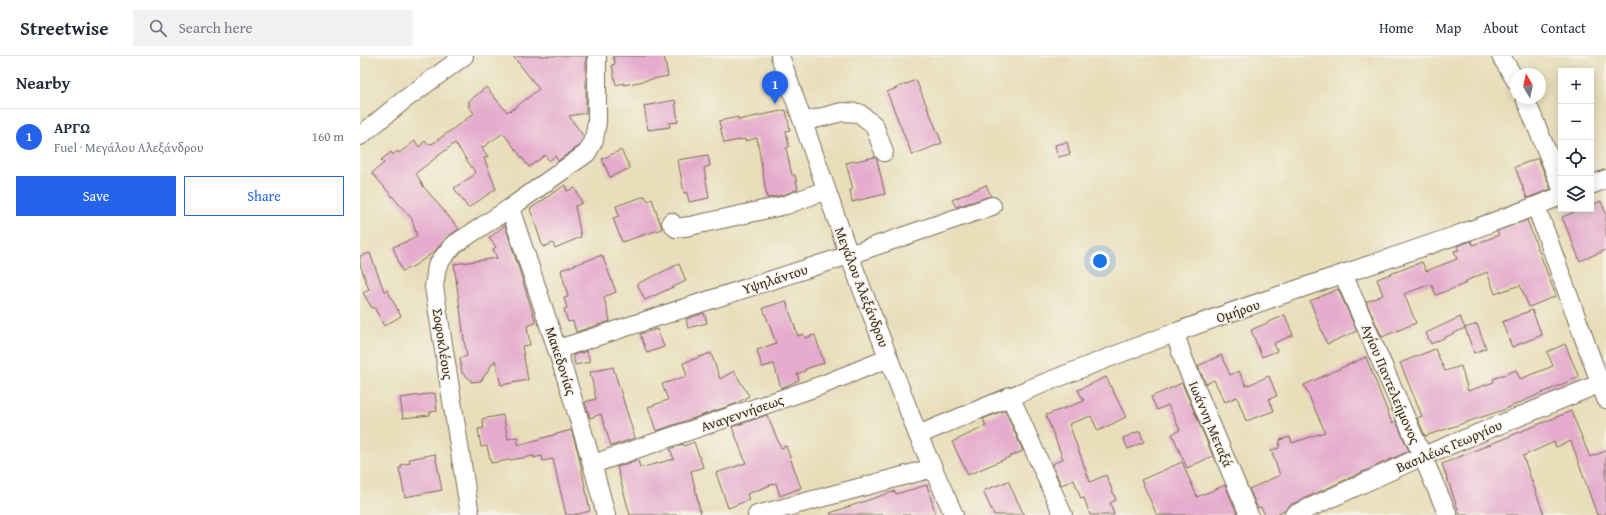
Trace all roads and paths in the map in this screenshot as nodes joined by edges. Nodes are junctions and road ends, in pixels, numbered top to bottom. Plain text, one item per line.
1 (464, 56) edge
2 (597, 56) edge
3 (780, 56) edge
4 (1501, 56) edge
5 (1510, 71) edge
6 (1527, 104) edge
7 (802, 122) junction
8 (360, 136) edge
9 (884, 152) dead end
10 (1558, 179) edge
11 (1606, 179) edge
12 (1594, 184) edge
13 (826, 190) junction
14 (1558, 197) edge
15 (992, 206) dead end
16 (1536, 206) junction
17 (510, 208) junction
18 (671, 222) dead end
19 (849, 255) junction
20 (1344, 274) junction
21 (1175, 333) junction
22 (558, 349) junction
23 (889, 358) junction
24 (1604, 388) edge
25 (1010, 396) junction
26 (918, 435) junction
27 (1423, 456) junction
28 (593, 464) junction
29 (933, 468) junction
30 (470, 515) edge
31 (606, 515) edge
32 (757, 515) edge
33 (954, 515) edge
34 (1063, 515) edge
35 (1249, 515) edge
36 (1294, 515) edge
37 (1448, 515) edge

1 - 8 street
2 - 17 street, Σοφοκλέους
3 - 7 street, Μεγάλου Αλεξάνδρου
4 - 5 street
6 - 10 street
7 - 9 street
7 - 13 street, Μεγάλου Αλεξάνδρου
11 - 12 street
13 - 18 street
13 - 19 street, Μεγάλου Αλεξάνδρου
14 - 16 street, Ομήρου
15 - 19 street, Υψηλάντου
16 - 20 street, Ομήρου
16 - 24 street
17 - 22 street, Μακεδονίας
17 - 30 street, Σοφοκλέους
19 - 22 street, Υψηλάντου
19 - 23 street, Μεγάλου Αλεξάνδρου
20 - 21 street, Ομήρου
20 - 27 street, Αγίου Παντελεήμονος
21 - 25 street, Ομήρου
21 - 35 street, Ιωάννη Μεταξά
22 - 28 street, Μακεδονίας
23 - 26 street, Μεγάλου Αλεξάνδρου
23 - 28 street, Αναγεννήσεως
24 - 27 street, Βασιλέως Γεωργίου
25 - 26 street, Ομήρου
25 - 34 street
26 - 29 street, Μεγάλου Αλεξάνδρου
27 - 36 street, Βασιλέως Γεωργίου
27 - 37 street, Αγίου Παντελεήμονος
28 - 31 street, Μακεδονίας
29 - 32 street
29 - 33 street, Μεγάλου Αλεξάνδρου

